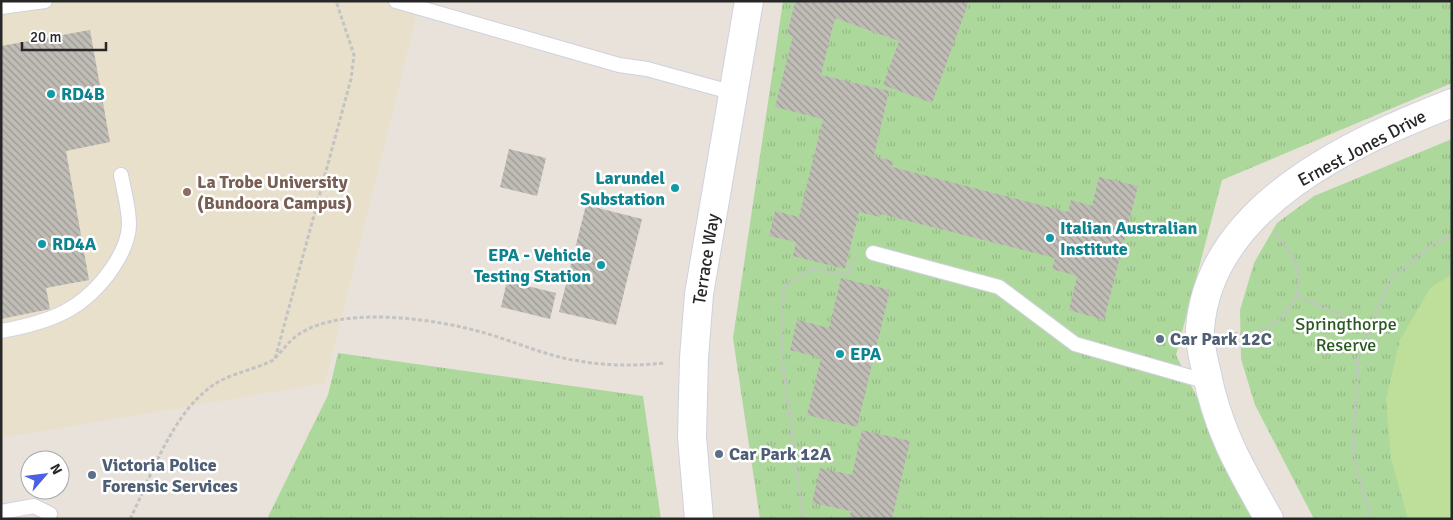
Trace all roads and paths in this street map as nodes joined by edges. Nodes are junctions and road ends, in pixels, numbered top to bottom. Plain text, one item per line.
1 (45, 1) edge
2 (336, 1) edge
3 (396, 1) edge
4 (749, 1) edge
5 (1, 7) edge
6 (734, 93) junction
7 (1452, 103) edge
8 (121, 176) dead end
9 (1256, 214) junction
10 (1452, 235) edge
11 (873, 253) joint
12 (1297, 296) junction
13 (1370, 328) junction
14 (1, 330) edge
15 (1199, 330) junction
16 (275, 358) junction
17 (694, 358) junction
18 (1208, 382) junction
19 (1, 512) edge
20 (48, 519) edge
21 (130, 519) edge
22 (699, 519) edge
23 (803, 519) edge
24 (1269, 519) edge
25 (1371, 519) edge

1 - 5 lane
2 - 16 path
3 - 6 lane
4 - 6 street, Terrace Way
6 - 17 street, Terrace Way
7 - 9 street, Ernest Jones Drive
8 - 14 lane
9 - 12 path
9 - 15 street, Ernest Jones Drive
10 - 13 path
11 - 18 lane
11 - 23 path
12 - 13 path
12 - 15 path
13 - 25 path
15 - 18 street, Ernest Jones Drive
16 - 17 path
16 - 21 path
17 - 22 street, Terrace Way
18 - 24 street, Ernest Jones Drive
19 - 20 lane

